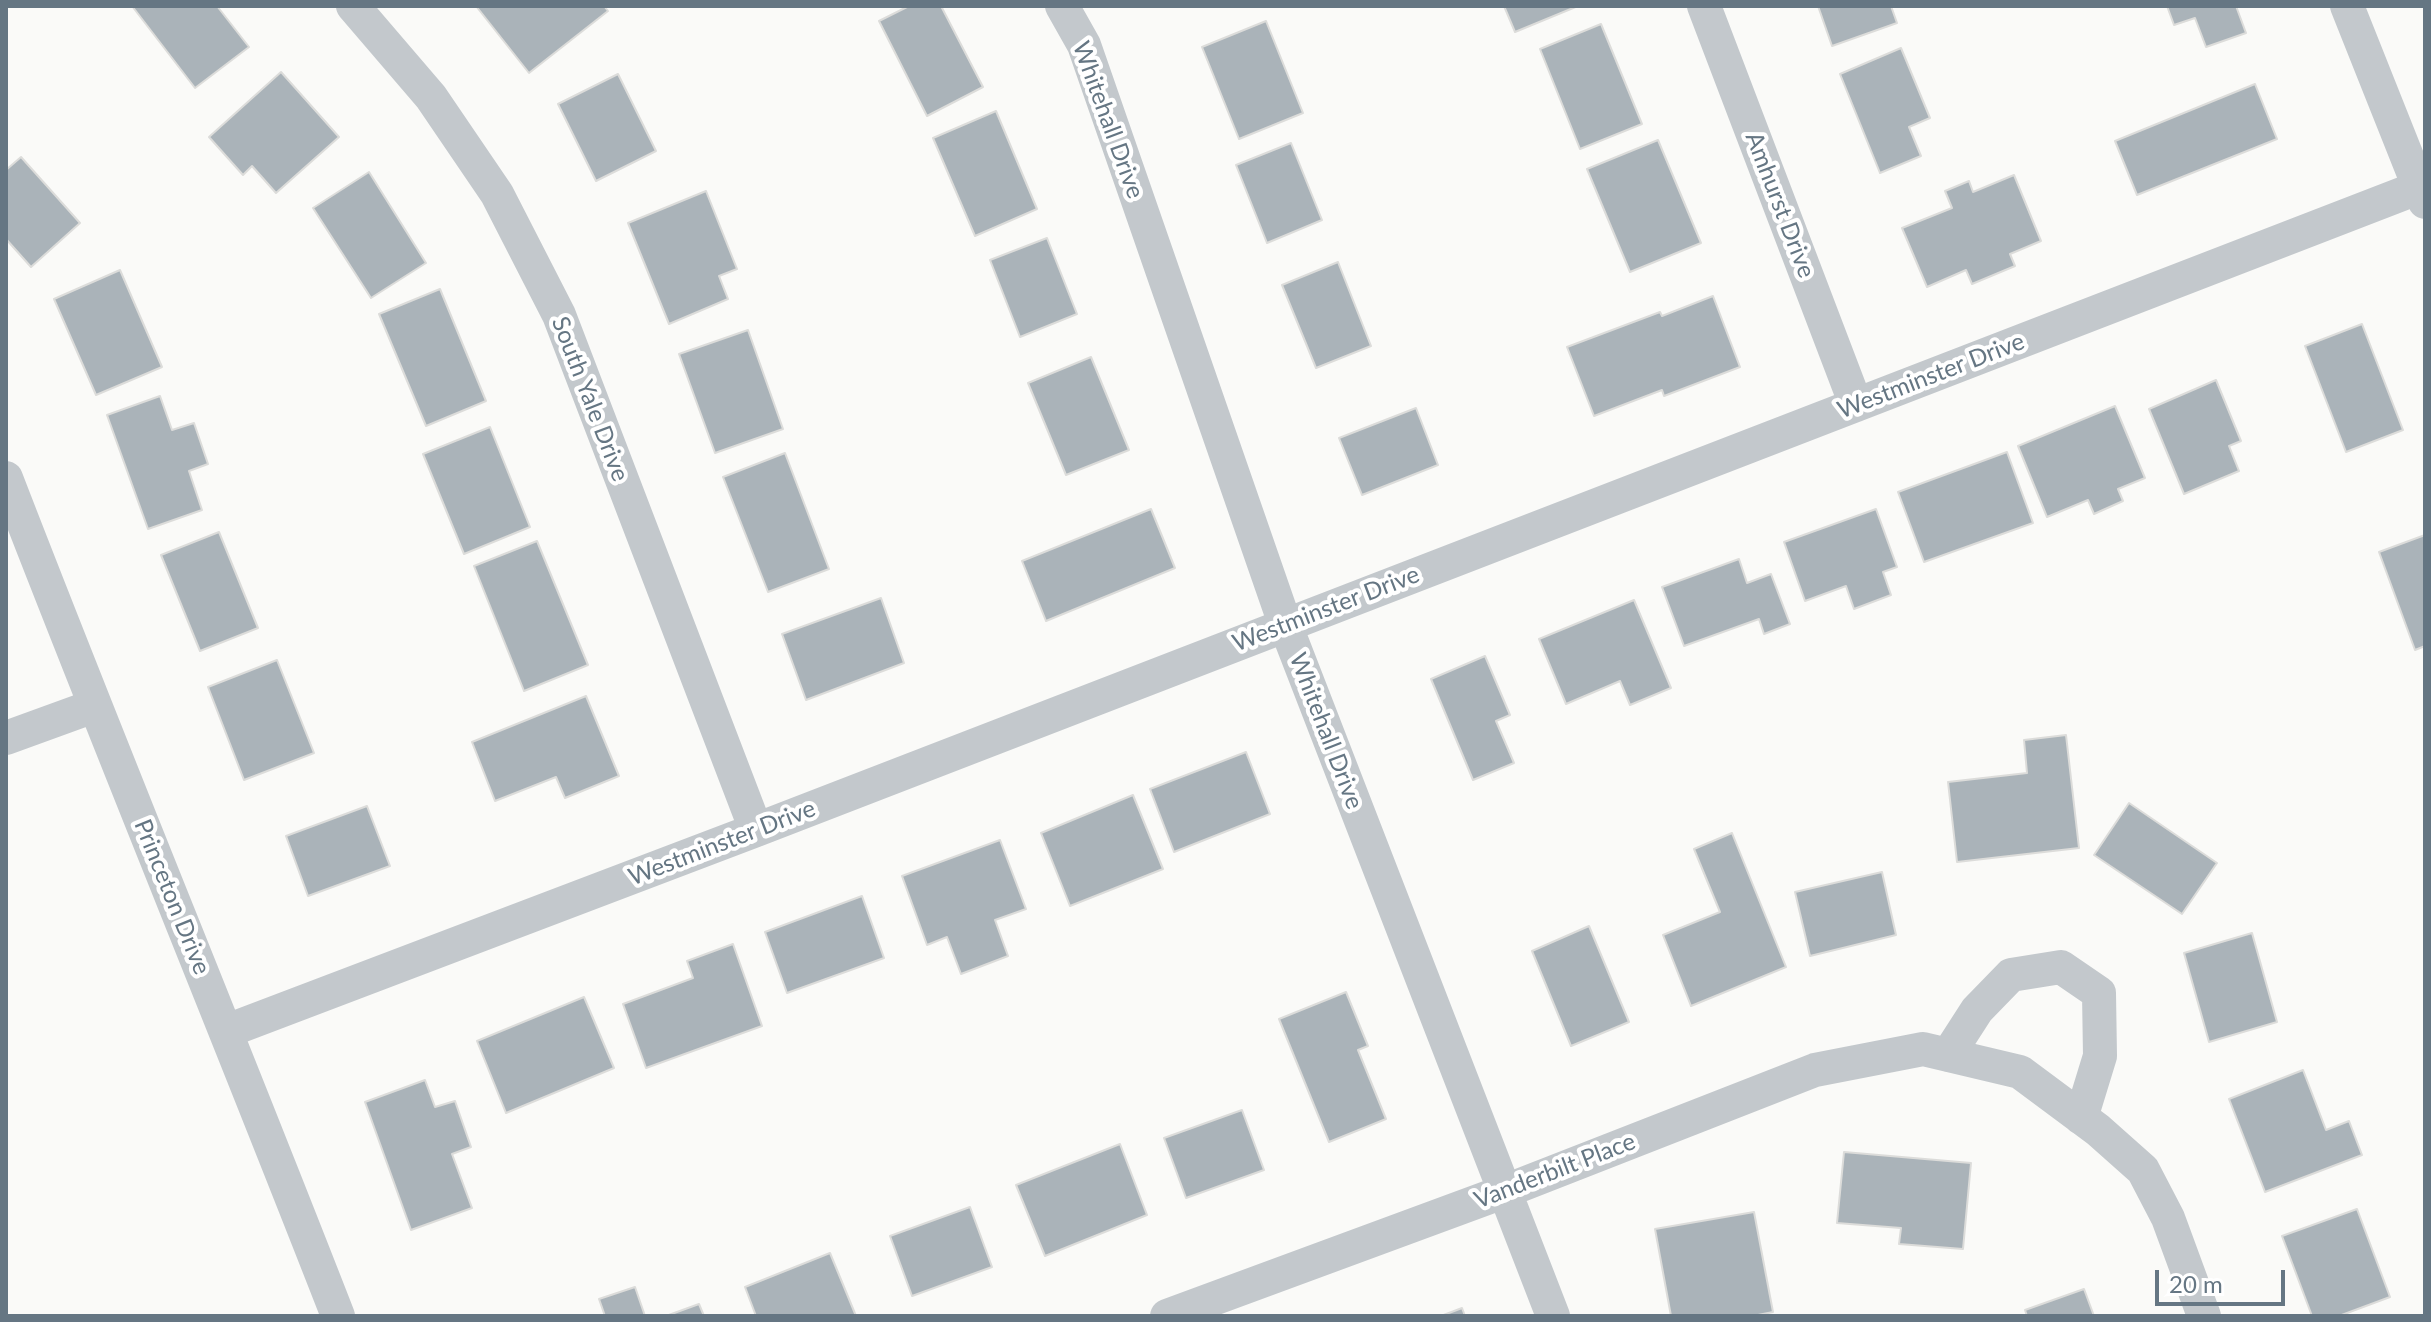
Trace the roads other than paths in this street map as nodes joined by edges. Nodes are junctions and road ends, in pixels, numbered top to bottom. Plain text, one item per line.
1 (353, 6) edge
2 (1062, 6) edge
3 (1704, 6) edge
4 (2347, 6) edge
5 (2423, 191) edge
6 (1856, 405) junction
7 (6, 478) edge
8 (1285, 624) junction
9 (94, 706) junction
10 (6, 738) edge
11 (756, 830) junction
12 (227, 1031) junction
13 (1948, 1055) junction
14 (2081, 1118) junction
15 (1503, 1192) junction
16 (338, 1316) edge
17 (1167, 1316) edge
18 (1553, 1316) edge
19 (2204, 1316) edge

1 - 11 street, South Yale Drive
2 - 8 street, Whitehall Drive
3 - 6 street, Amhurst Drive
4 - 5 street
5 - 6 street, Westminster Drive
6 - 8 street, Westminster Drive
7 - 9 street, Princeton Drive
8 - 11 street, Westminster Drive
8 - 15 street, Whitehall Drive
9 - 10 street
9 - 12 street, Princeton Drive
11 - 12 street, Westminster Drive
12 - 16 street, Princeton Drive
13 - 14 street, Vanderbilt Place
13 - 14 street
13 - 15 street, Vanderbilt Place
14 - 19 street, Vanderbilt Place
15 - 17 street, Vanderbilt Place
15 - 18 street, Whitehall Drive

